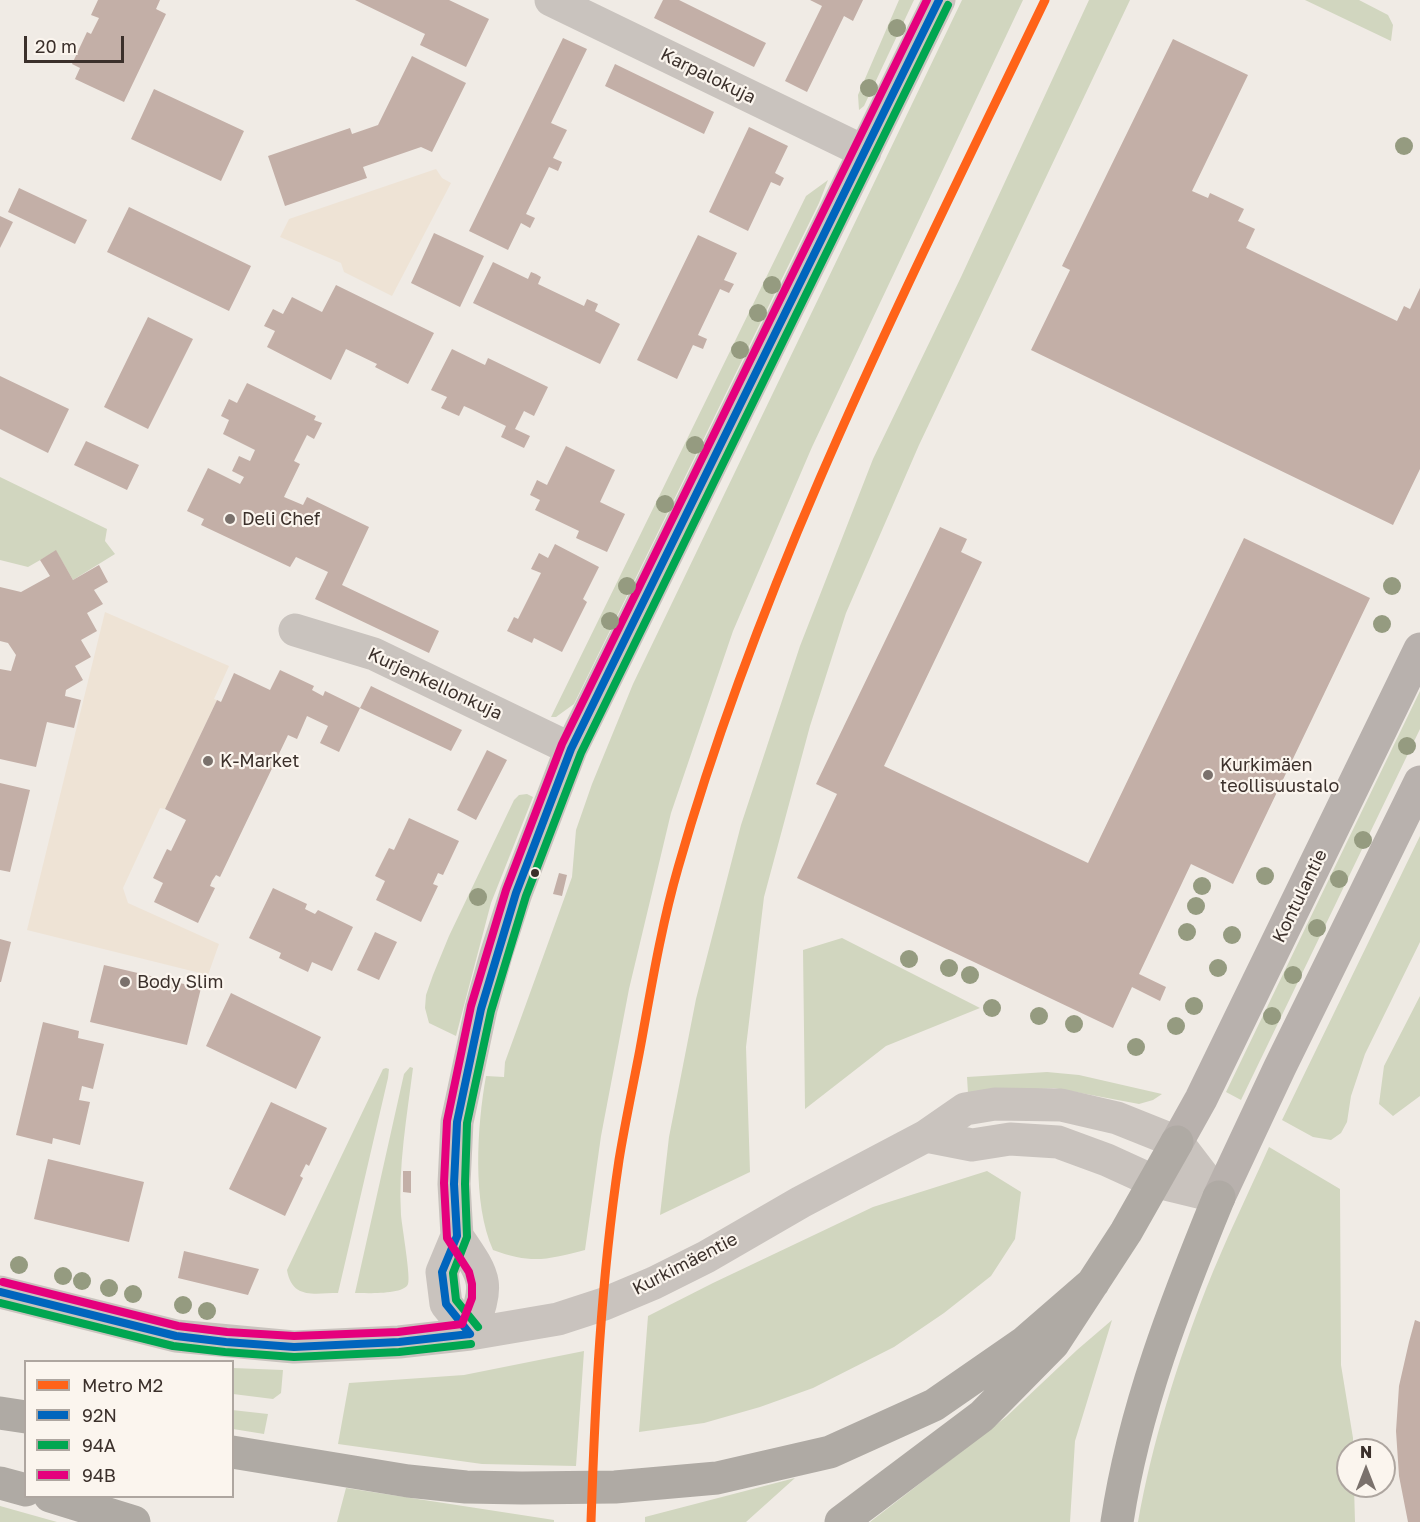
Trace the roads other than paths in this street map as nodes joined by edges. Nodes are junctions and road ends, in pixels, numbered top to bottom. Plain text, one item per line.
1 (551, 0) edge
2 (939, 0) edge
3 (865, 152) junction
4 (295, 630) dead end
5 (1420, 649) edge
6 (571, 749) junction
7 (1420, 782) edge
8 (926, 1136) junction
9 (1177, 1142) junction
10 (1154, 1181) junction
11 (1219, 1197) junction
12 (1094, 1283) junction
13 (0, 1292) edge
14 (470, 1334) junction
15 (0, 1413) edge
16 (24, 1417) edge
17 (234, 1452) edge
18 (0, 1484) edge
19 (24, 1490) edge
20 (53, 1498) edge
21 (134, 1522) edge
22 (841, 1522) edge
23 (1117, 1522) edge

1 - 3 street, Karpalokuja
2 - 3 street
3 - 6 street
4 - 6 street, Kurjenkellonkuja
5 - 9 main road, Kontulantie
6 - 14 street
7 - 11 main road
8 - 9 street, Kurkimäentie
8 - 10 street
8 - 14 street, Kurkimäentie
9 - 10 highway
9 - 11 street
10 - 11 street
10 - 12 highway
11 - 23 highway
12 - 17 highway
12 - 22 highway
13 - 14 street, Kurkimäentie
15 - 16 highway
18 - 19 highway
20 - 21 highway

